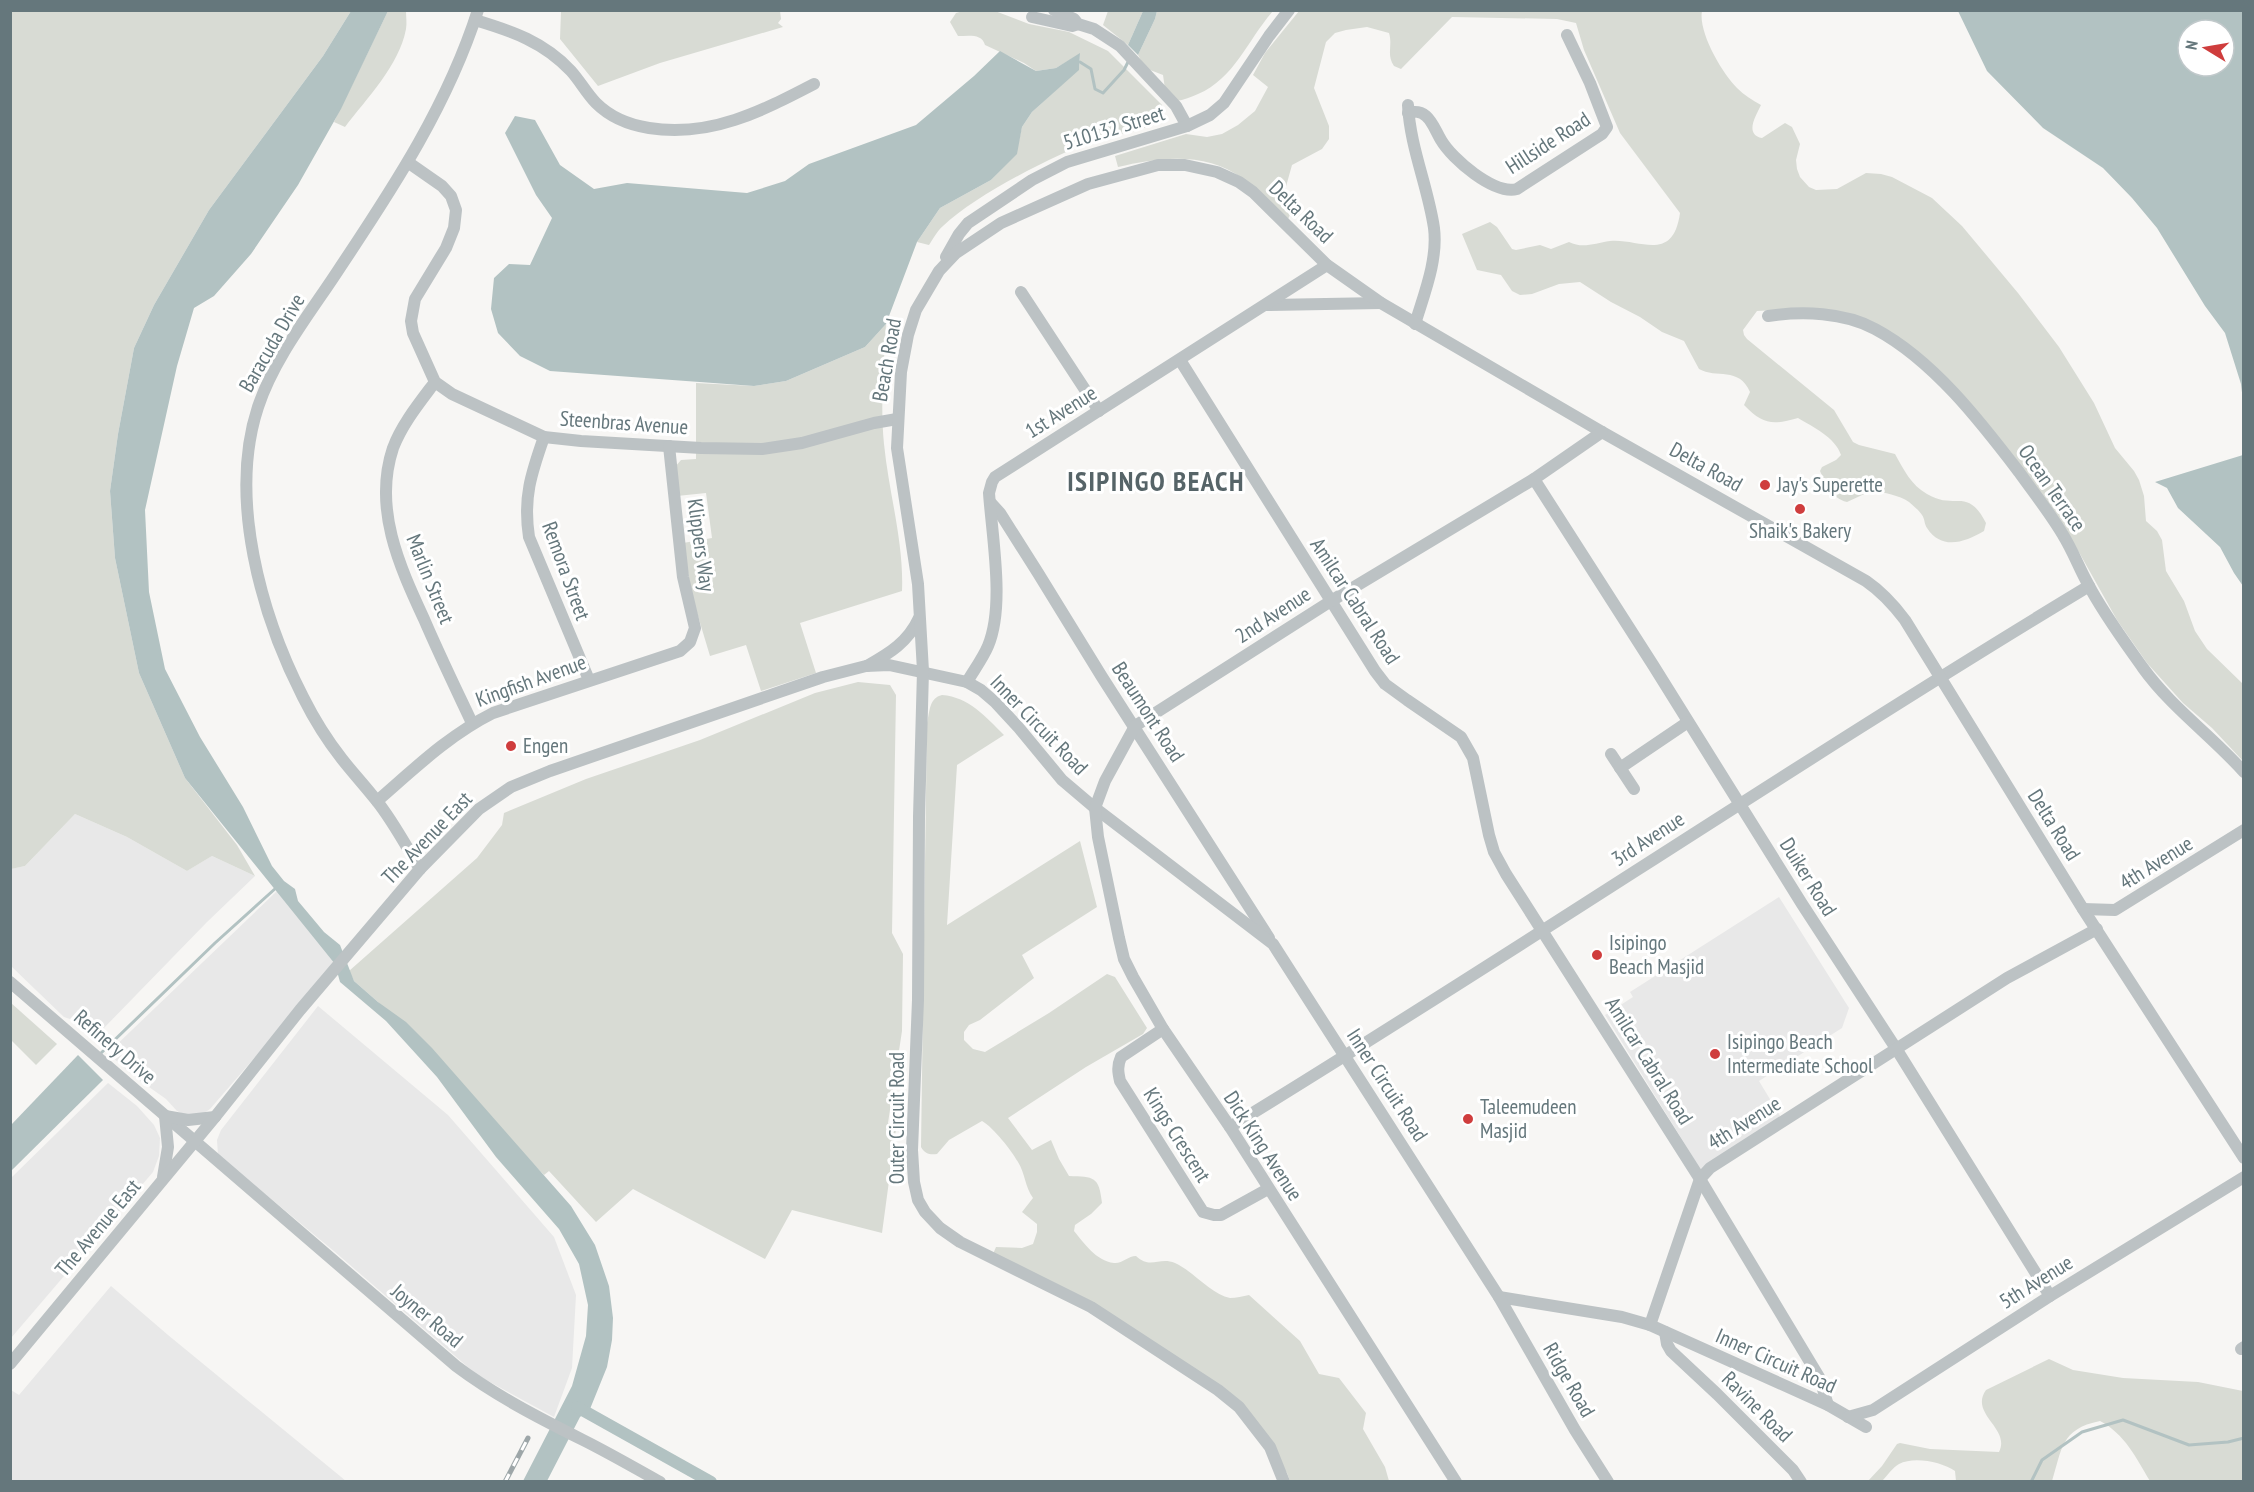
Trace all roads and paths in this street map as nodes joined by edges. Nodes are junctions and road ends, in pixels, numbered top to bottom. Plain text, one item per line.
1 (1054, 10) edge
2 (1289, 10) edge
3 (477, 15) edge
4 (1032, 17) dead end
5 (1078, 24) junction
6 (1567, 35) dead end
7 (814, 84) dead end
8 (1187, 126) junction
9 (409, 163) junction
10 (1158, 165) joint
11 (1327, 264) junction
12 (939, 272) junction
13 (1021, 292) dead end
14 (1381, 303) junction
15 (1265, 306) junction
16 (1768, 316) dead end
17 (1415, 324) junction
18 (1180, 360) junction
19 (435, 382) junction
20 (1099, 411) junction
21 (897, 419) junction
22 (1602, 432) junction
23 (544, 437) junction
24 (669, 446) junction
25 (1534, 479) junction
26 (990, 502) junction
27 (2089, 586) junction
28 (1331, 601) junction
29 (919, 618) junction
30 (685, 648) joint
31 (866, 666) junction
32 (923, 671) junction
33 (1938, 677) junction
34 (589, 680) junction
35 (967, 682) junction
36 (1688, 722) junction
37 (472, 723) junction
38 (1135, 726) junction
39 (1611, 754) dead end
40 (1620, 768) junction
41 (2244, 772) edge
42 (1634, 789) dead end
43 (377, 801) junction
44 (1739, 803) junction
45 (1095, 808) junction
46 (2244, 830) edge
47 (420, 869) junction
48 (2083, 909) junction
49 (2097, 929) junction
50 (1543, 930) junction
51 (1272, 944) junction
52 (10, 982) edge
53 (1163, 1029) junction
54 (1898, 1050) junction
55 (1346, 1056) junction
56 (165, 1116) junction
57 (215, 1117) junction
58 (1230, 1127) junction
59 (195, 1141) junction
60 (2244, 1158) edge
61 (2244, 1178) edge
62 (1700, 1179) junction
63 (162, 1182) junction
64 (1268, 1189) junction
65 (2050, 1296) junction
66 (1499, 1297) junction
67 (1650, 1325) junction
68 (1665, 1332) junction
69 (10, 1364) edge
70 (1828, 1404) junction
71 (1848, 1417) junction
72 (1866, 1427) dead end
73 (660, 1482) edge
74 (1284, 1482) edge
75 (1456, 1482) edge
76 (1608, 1482) edge
77 (1801, 1482) edge

1 - 5 street
2 - 8 street, 510132 Street
3 - 7 street
3 - 9 street, Baracuda Drive
4 - 5 street
5 - 8 street
6 - 17 street, Hillside Road
8 - 12 street, 510132 Street
9 - 19 street
9 - 43 street, Baracuda Drive
10 - 11 street, Delta Road
10 - 12 street, Beach Road
11 - 14 street, Delta Road
11 - 15 street, 1st Avenue
12 - 21 street, Beach Road
13 - 20 street
14 - 15 street
14 - 17 street, Delta Road
15 - 18 street, 1st Avenue
16 - 27 street, Ocean Terrace
17 - 22 street, Delta Road
18 - 20 street, 1st Avenue
18 - 28 street, Amilcar Cabral Road
19 - 23 street, Steenbras Avenue
19 - 37 street, Marlin Street
20 - 26 street, 1st Avenue
21 - 24 street, Steenbras Avenue
21 - 29 street, Beach Road
22 - 25 street, 2nd Avenue
22 - 33 street, Delta Road
23 - 24 street, Steenbras Avenue
23 - 34 street, Remora Street
24 - 30 street, Klippers Way
25 - 28 street, 2nd Avenue
25 - 36 street, Duiker Road
26 - 35 street, 1st Avenue
26 - 38 street, Beaumont Road
27 - 33 street, 3rd Avenue
27 - 41 street, Ocean Terrace
28 - 38 street, 2nd Avenue
28 - 50 street, Amilcar Cabral Road
29 - 31 street
29 - 32 street, Beach Road
30 - 34 street, Kingfish Avenue
31 - 32 street, The Avenue East
31 - 47 street, The Avenue East
32 - 35 street, Inner Circuit Road
32 - 74 street, Outer Circuit Road
33 - 44 street, 3rd Avenue
33 - 48 street, Delta Road
34 - 37 street, Kingfish Avenue
35 - 45 street, Inner Circuit Road
36 - 40 street
36 - 44 street, Duiker Road
37 - 43 street, Kingfish Avenue
38 - 45 street, 2nd Avenue
38 - 51 street, Beaumont Road
39 - 40 street
40 - 42 street
43 - 47 street, Baracuda Drive
44 - 50 street, 3rd Avenue
44 - 54 street, Duiker Road
45 - 51 street, Inner Circuit Road
45 - 53 street, Dick King Avenue
46 - 48 street, 4th Avenue
47 - 57 street, The Avenue East
48 - 49 street, Delta Road
49 - 54 street, 4th Avenue
49 - 60 street, Delta Road
50 - 55 street, 3rd Avenue
50 - 62 street, Amilcar Cabral Road
51 - 55 street, Inner Circuit Road
52 - 56 street, Refinery Drive
53 - 58 street, Dick King Avenue
53 - 64 street, Kings Crescent
54 - 62 street, 4th Avenue
54 - 65 street, Duiker Road
55 - 58 street, 3rd Avenue
55 - 66 street, Inner Circuit Road
56 - 57 street
56 - 59 street, Refinery Drive
56 - 63 street
57 - 59 street, The Avenue East
58 - 64 street, Dick King Avenue
59 - 63 street, The Avenue East
59 - 73 street, Joyner Road
61 - 65 street, 5th Avenue
62 - 67 street, 4th Avenue
62 - 70 street, Amilcar Cabral Road
63 - 69 street, The Avenue East
64 - 75 street, Dick King Avenue
65 - 71 street, 5th Avenue
66 - 67 street, Inner Circuit Road
66 - 76 street, Ridge Road
67 - 68 street, Inner Circuit Road
68 - 70 street, Inner Circuit Road
68 - 77 street, Ravine Road
70 - 71 street, Inner Circuit Road
71 - 72 street, Inner Circuit Road

